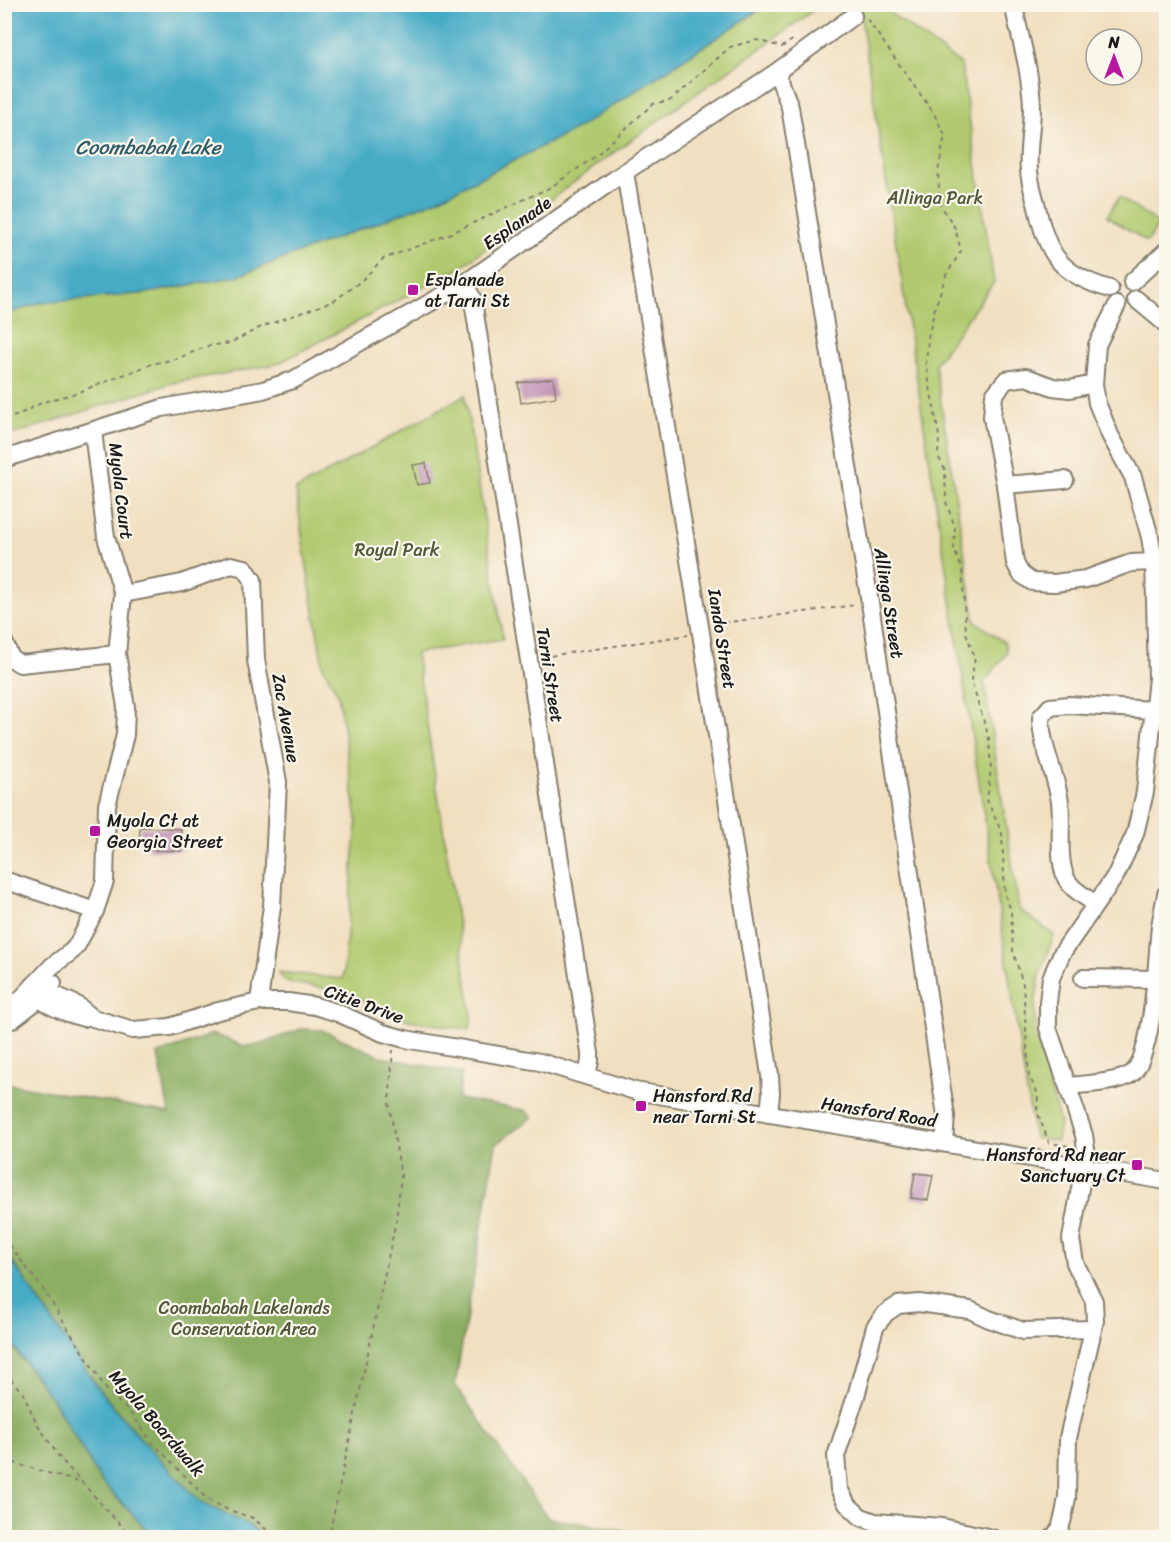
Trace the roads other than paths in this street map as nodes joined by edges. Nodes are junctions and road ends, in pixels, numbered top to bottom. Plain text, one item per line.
1 (1019, 4) edge
2 (853, 16) road end
3 (775, 73) junction
4 (625, 172) junction
5 (1167, 251) edge
6 (1132, 282) dead end
7 (465, 283) junction
8 (1110, 289) dead end
9 (1136, 299) dead end
10 (1117, 305) dead end
11 (1167, 324) edge
12 (1094, 384) junction
13 (93, 431) junction
14 (4, 459) edge
15 (1065, 480) dead end
16 (1005, 485) junction
17 (1159, 535) edge
18 (1154, 562) junction
19 (123, 594) junction
20 (4, 642) edge
21 (117, 654) junction
22 (1154, 710) junction
23 (4, 880) edge
24 (1167, 894) edge
25 (1095, 904) junction
26 (95, 911) junction
27 (1083, 978) dead end
28 (1156, 979) junction
29 (37, 991) junction
30 (259, 1002) junction
31 (4, 1017) edge
32 (4, 1026) edge
33 (587, 1075) junction
34 (1068, 1086) junction
35 (769, 1114) junction
36 (944, 1143) junction
37 (1084, 1166) junction
38 (1167, 1181) edge
39 (1093, 1329) junction
40 (992, 1538) edge
41 (1053, 1538) edge

1 - 8 street
2 - 3 street, Esplanade
3 - 4 street, Esplanade
3 - 36 street, Allinga Street
4 - 7 street, Esplanade
4 - 35 street, Iando Street
5 - 6 street
7 - 13 street, Esplanade
7 - 33 street, Tarni Street
9 - 11 street
10 - 12 street
12 - 16 street
12 - 17 street
13 - 14 street, Esplanade
13 - 19 street, Myola Court
15 - 16 street
16 - 18 street
17 - 18 street
18 - 22 street
19 - 21 street, Myola Court
19 - 30 street, Zac Avenue
20 - 21 street
21 - 26 street, Myola Court
22 - 25 street
22 - 25 street
23 - 26 street
24 - 28 street
25 - 34 street
26 - 29 street, Myola Court
27 - 28 street
28 - 34 street
29 - 30 street, Citie Drive
29 - 31 street
29 - 32 street
30 - 33 street, Citie Drive
33 - 35 street, Hansford Road
34 - 37 street
35 - 36 street, Hansford Road
36 - 37 street, Hansford Road
37 - 38 street, Hansford Road
37 - 39 street
39 - 40 street
39 - 41 street

